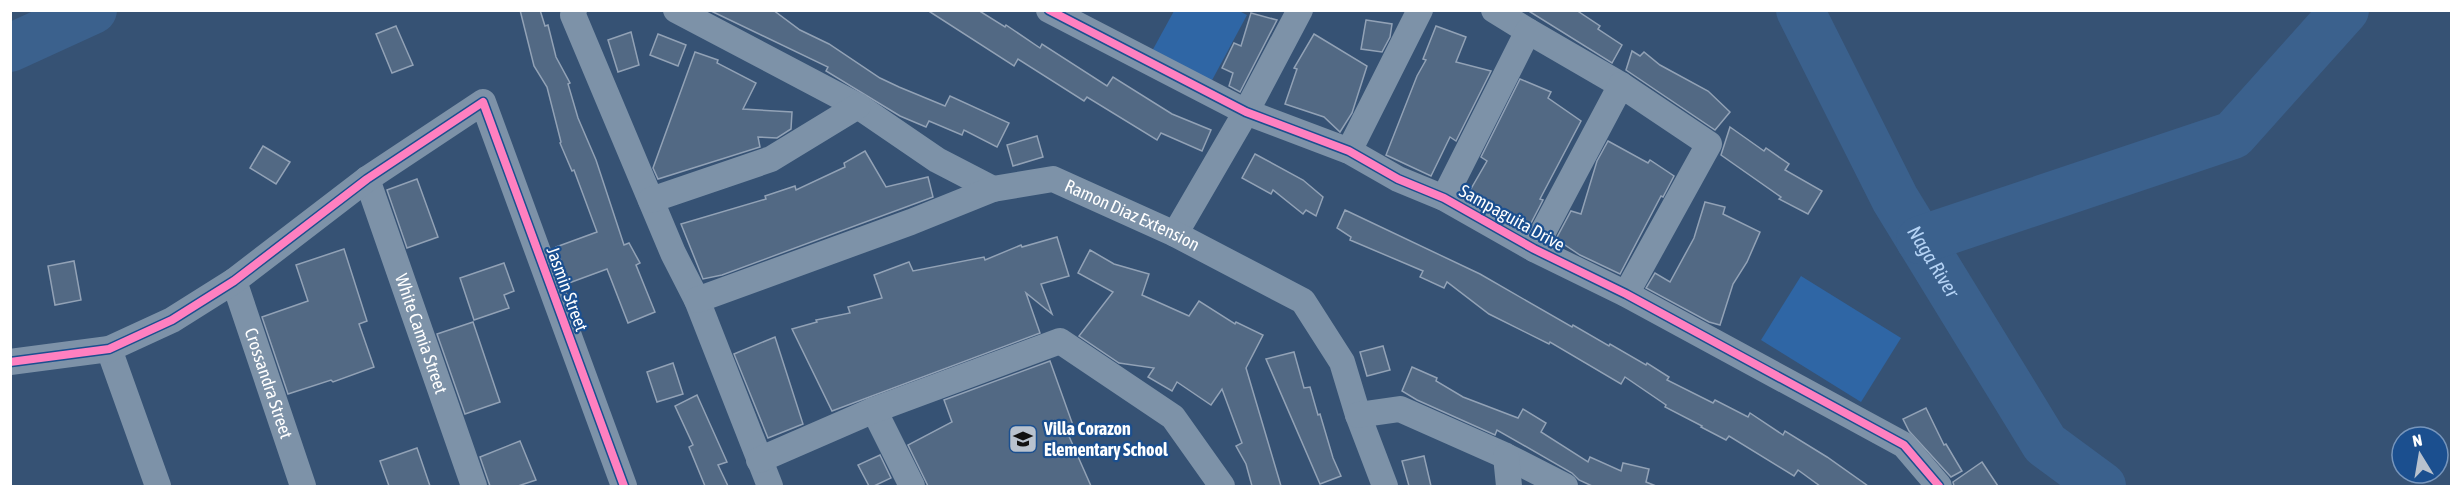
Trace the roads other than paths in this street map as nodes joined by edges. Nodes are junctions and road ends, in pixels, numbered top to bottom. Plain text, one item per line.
1 (574, 10) edge
2 (676, 10) edge
3 (1049, 10) edge
4 (1300, 10) edge
5 (1420, 10) edge
6 (1494, 10) edge
7 (1528, 31) junction
8 (1621, 85) junction
9 (858, 106) junction
10 (1246, 112) junction
11 (1349, 152) junction
12 (367, 179) junction
13 (993, 189) junction
14 (1444, 198) junction
15 (651, 200) junction
16 (1175, 234) junction
17 (1534, 249) junction
18 (234, 281) junction
19 (1626, 294) junction
20 (697, 300) junction
21 (109, 349) junction
22 (10, 362) edge
23 (874, 410) junction
24 (1358, 415) junction
25 (1506, 456) junction
26 (759, 460) junction
27 (1376, 484) edge
28 (158, 486) edge
29 (303, 486) edge
30 (474, 486) edge
31 (624, 486) edge
32 (770, 486) edge
33 (912, 486) edge
34 (1222, 486) edge
35 (1509, 486) edge
36 (1566, 486) edge
37 (1939, 486) edge

1 - 15 street
2 - 9 street
3 - 10 street, Sampaguita Drive
4 - 10 street
5 - 11 street
6 - 7 street
7 - 8 street
7 - 14 street
8 - 17 street
8 - 19 street
9 - 13 street
9 - 15 street
10 - 11 street, Sampaguita Drive
10 - 16 street
11 - 14 street, Sampaguita Drive
12 - 18 street
12 - 30 street, White Camia Street
12 - 31 street, Jasmin Street
13 - 16 street, Ramon Diaz Extension
13 - 20 street, Ramon Diaz Extension
14 - 17 street, Sampaguita Drive
15 - 20 street
16 - 24 street, Ramon Diaz Extension
17 - 19 street, Sampaguita Drive
18 - 21 street
18 - 29 street, Crossandra Street
19 - 37 street, Sampaguita Drive
20 - 26 street
21 - 22 street
21 - 28 street
23 - 26 street
23 - 33 street
23 - 34 street
24 - 25 street
24 - 27 street, Ramon Diaz Extension
25 - 35 street
25 - 36 street
26 - 32 street

